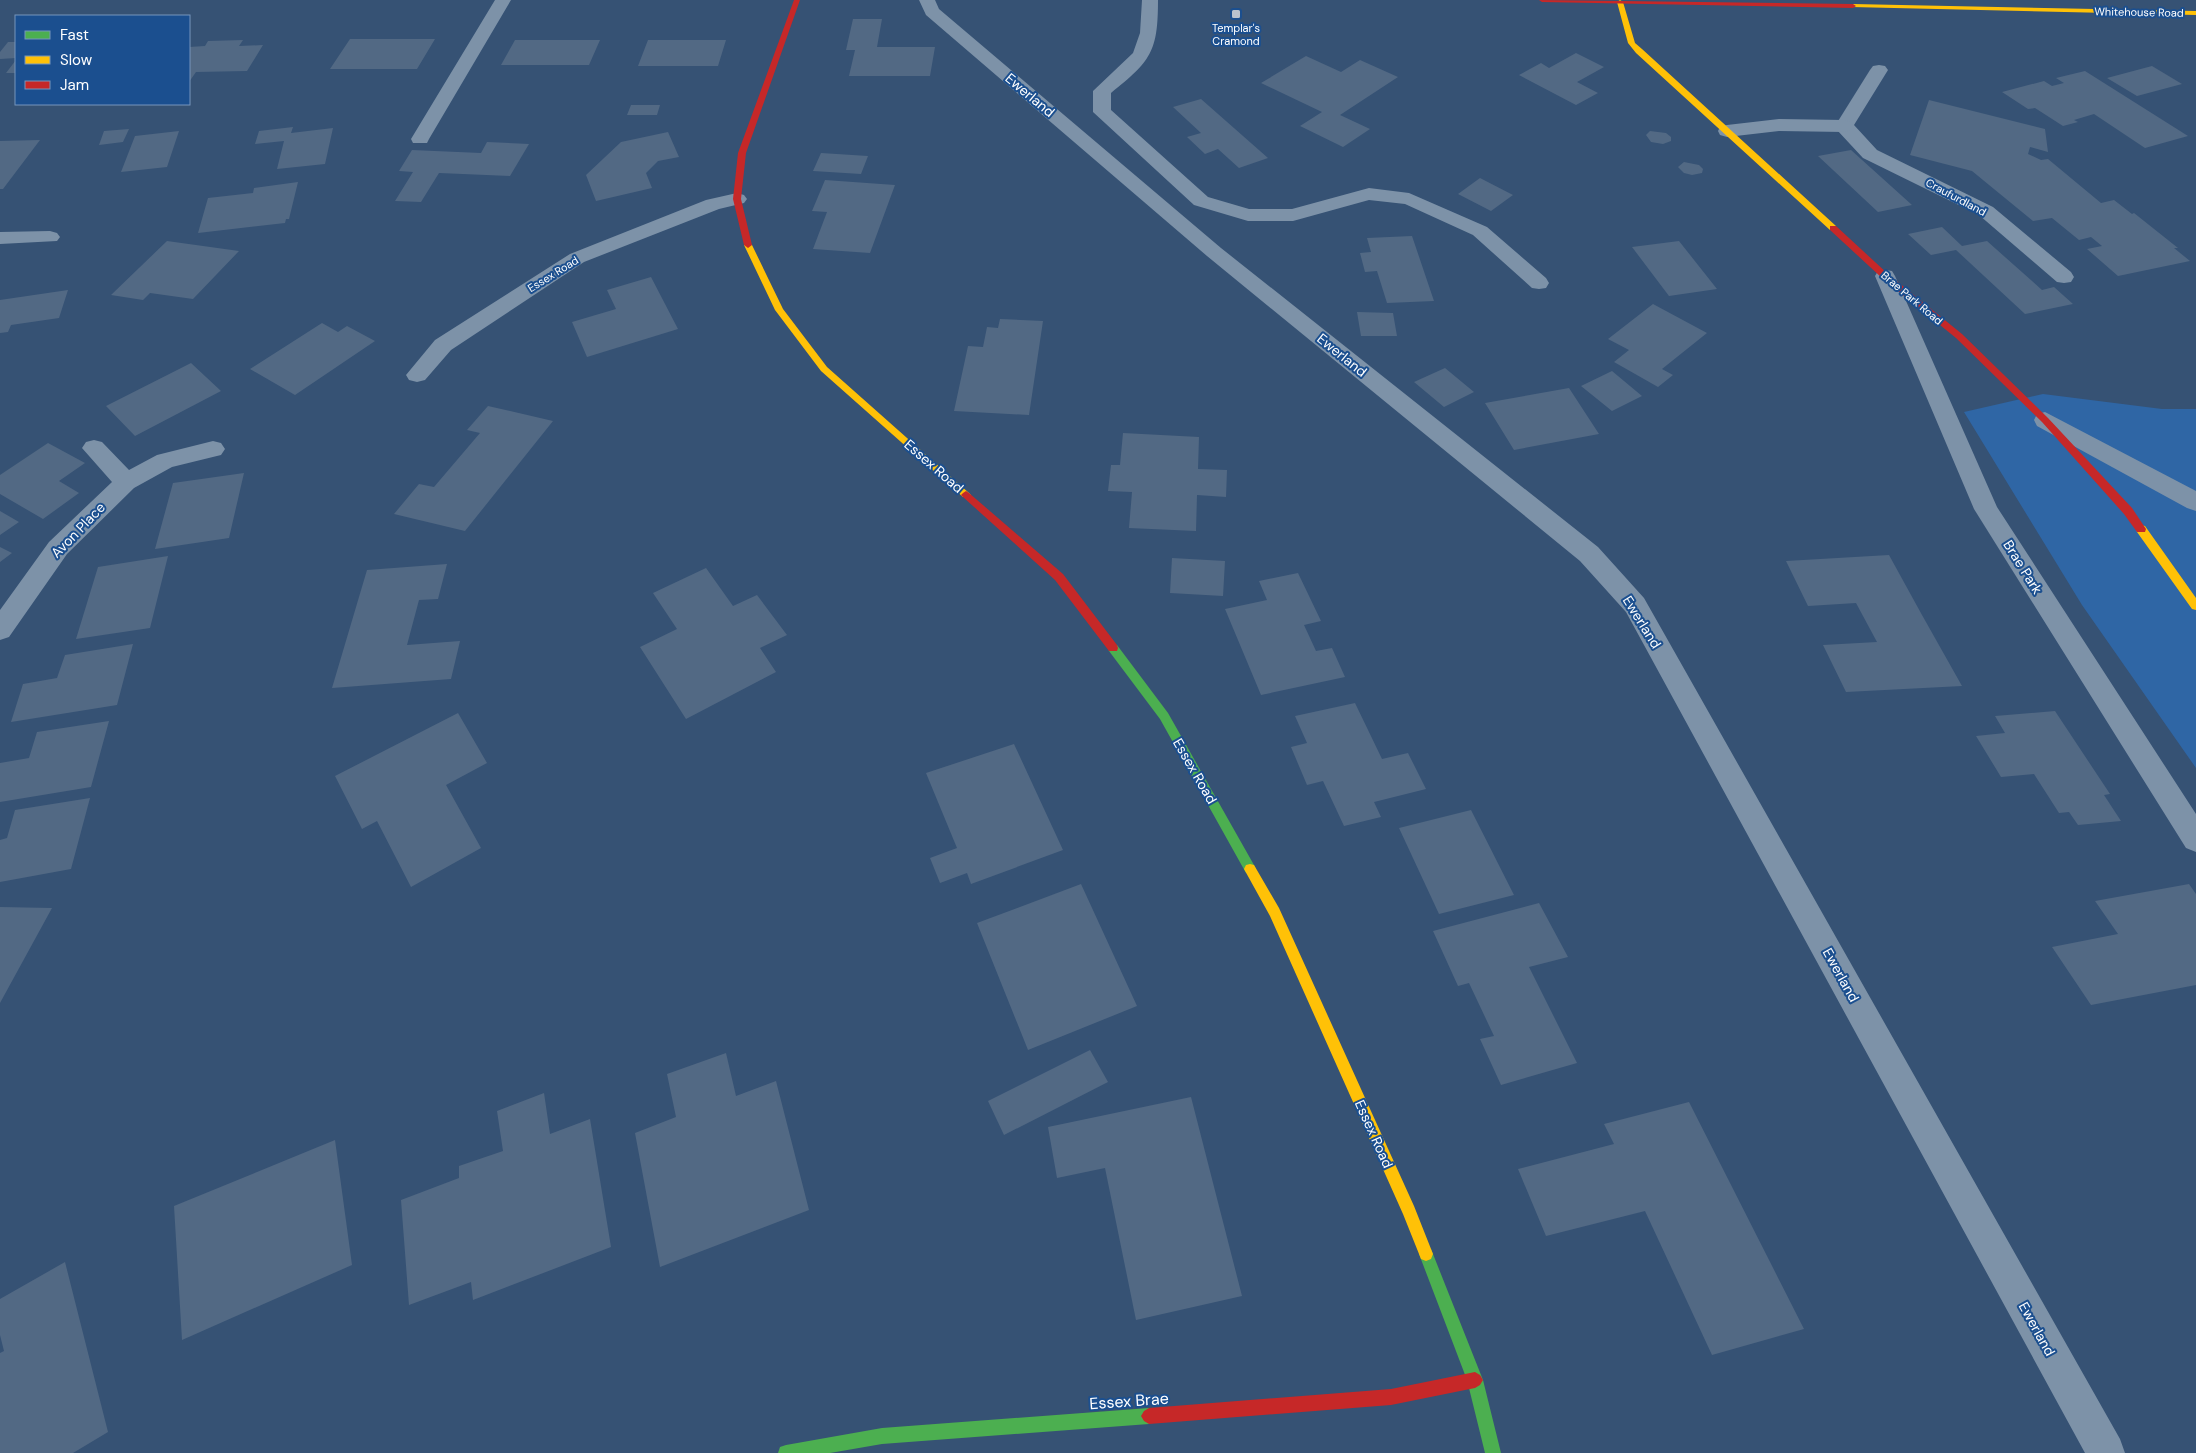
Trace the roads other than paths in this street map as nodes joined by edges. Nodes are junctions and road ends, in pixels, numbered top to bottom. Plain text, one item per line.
1 (503, 0) edge
2 (797, 0) edge
3 (927, 0) edge
4 (1150, 0) edge
5 (1542, 0) edge
6 (1620, 2) junction
7 (2196, 13) edge
8 (1879, 70) dead end
9 (1844, 126) junction
10 (1727, 132) junction
11 (420, 139) dead end
12 (737, 199) junction
13 (50, 237) dead end
14 (0, 238) edge
15 (1885, 276) junction
16 (2064, 277) dead end
17 (1539, 284) dead end
18 (417, 375) dead end
19 (2045, 420) junction
20 (94, 448) dead end
21 (214, 449) dead end
22 (126, 482) junction
23 (2196, 502) edge
24 (2196, 606) edge
25 (0, 630) edge
26 (2196, 840) edge
27 (1475, 1380) junction
28 (786, 1453) edge
29 (1493, 1453) edge
30 (2106, 1453) edge

1 - 11 street
2 - 12 street, Essex Road
3 - 30 street, Ewerland
4 - 17 street
5 - 6 street, Whitehouse Road
6 - 7 street, Whitehouse Road
6 - 10 street, Brae Park Road
8 - 9 street
9 - 10 street
9 - 16 street, Craufurdland
10 - 15 street, Brae Park Road
12 - 18 street, Essex Road
12 - 27 street, Essex Road
13 - 14 street
15 - 19 street, Brae Park Road
15 - 26 street, Brae Park
19 - 23 street
19 - 24 street, Brae Park Road
20 - 22 street
21 - 22 street, Avon Place
22 - 25 street, Avon Place
27 - 28 street, Essex Brae
27 - 29 street, Essex Road

